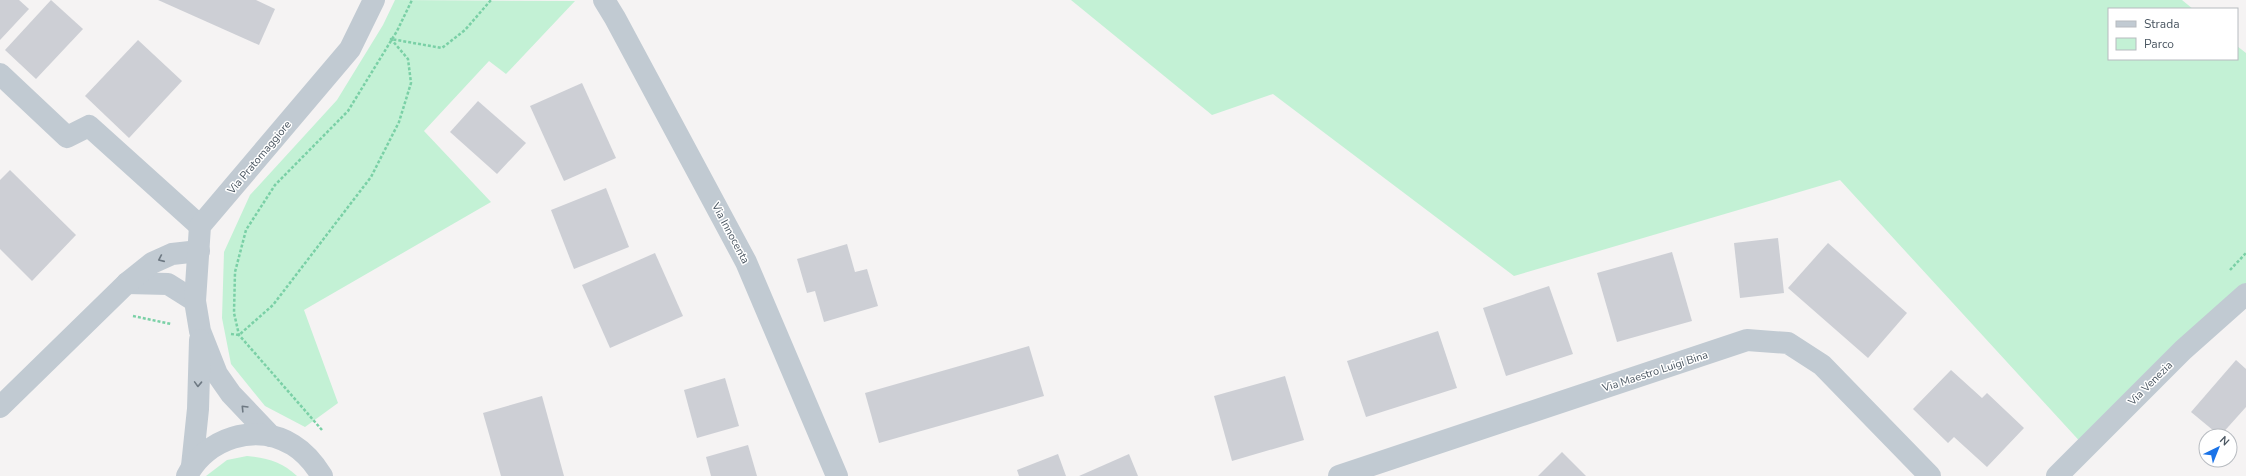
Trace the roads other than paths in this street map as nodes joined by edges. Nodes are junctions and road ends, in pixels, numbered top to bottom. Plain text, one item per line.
1 (374, 0) edge
2 (604, 0) edge
3 (0, 74) edge
4 (200, 226) junction
5 (199, 251) junction
6 (127, 283) junction
7 (2246, 294) edge
8 (195, 301) junction
9 (200, 331) junction
10 (0, 407) edge
11 (271, 436) junction
12 (190, 471) edge
13 (322, 476) edge
14 (837, 476) edge
15 (1339, 476) edge
16 (1930, 476) edge
17 (2057, 476) edge

1 - 4 street, Via Pratomaggiore
2 - 14 street, Via Innocenta
3 - 4 street
4 - 5 street
5 -> 6 street
5 - 8 street
6 - 8 street
6 - 10 street
7 - 17 street, Via Venezia
8 - 9 street
11 -> 9 street
9 -> 12 street
11 - 12 street
11 - 13 street
15 - 16 street, Via Maestro Luigi Bina

